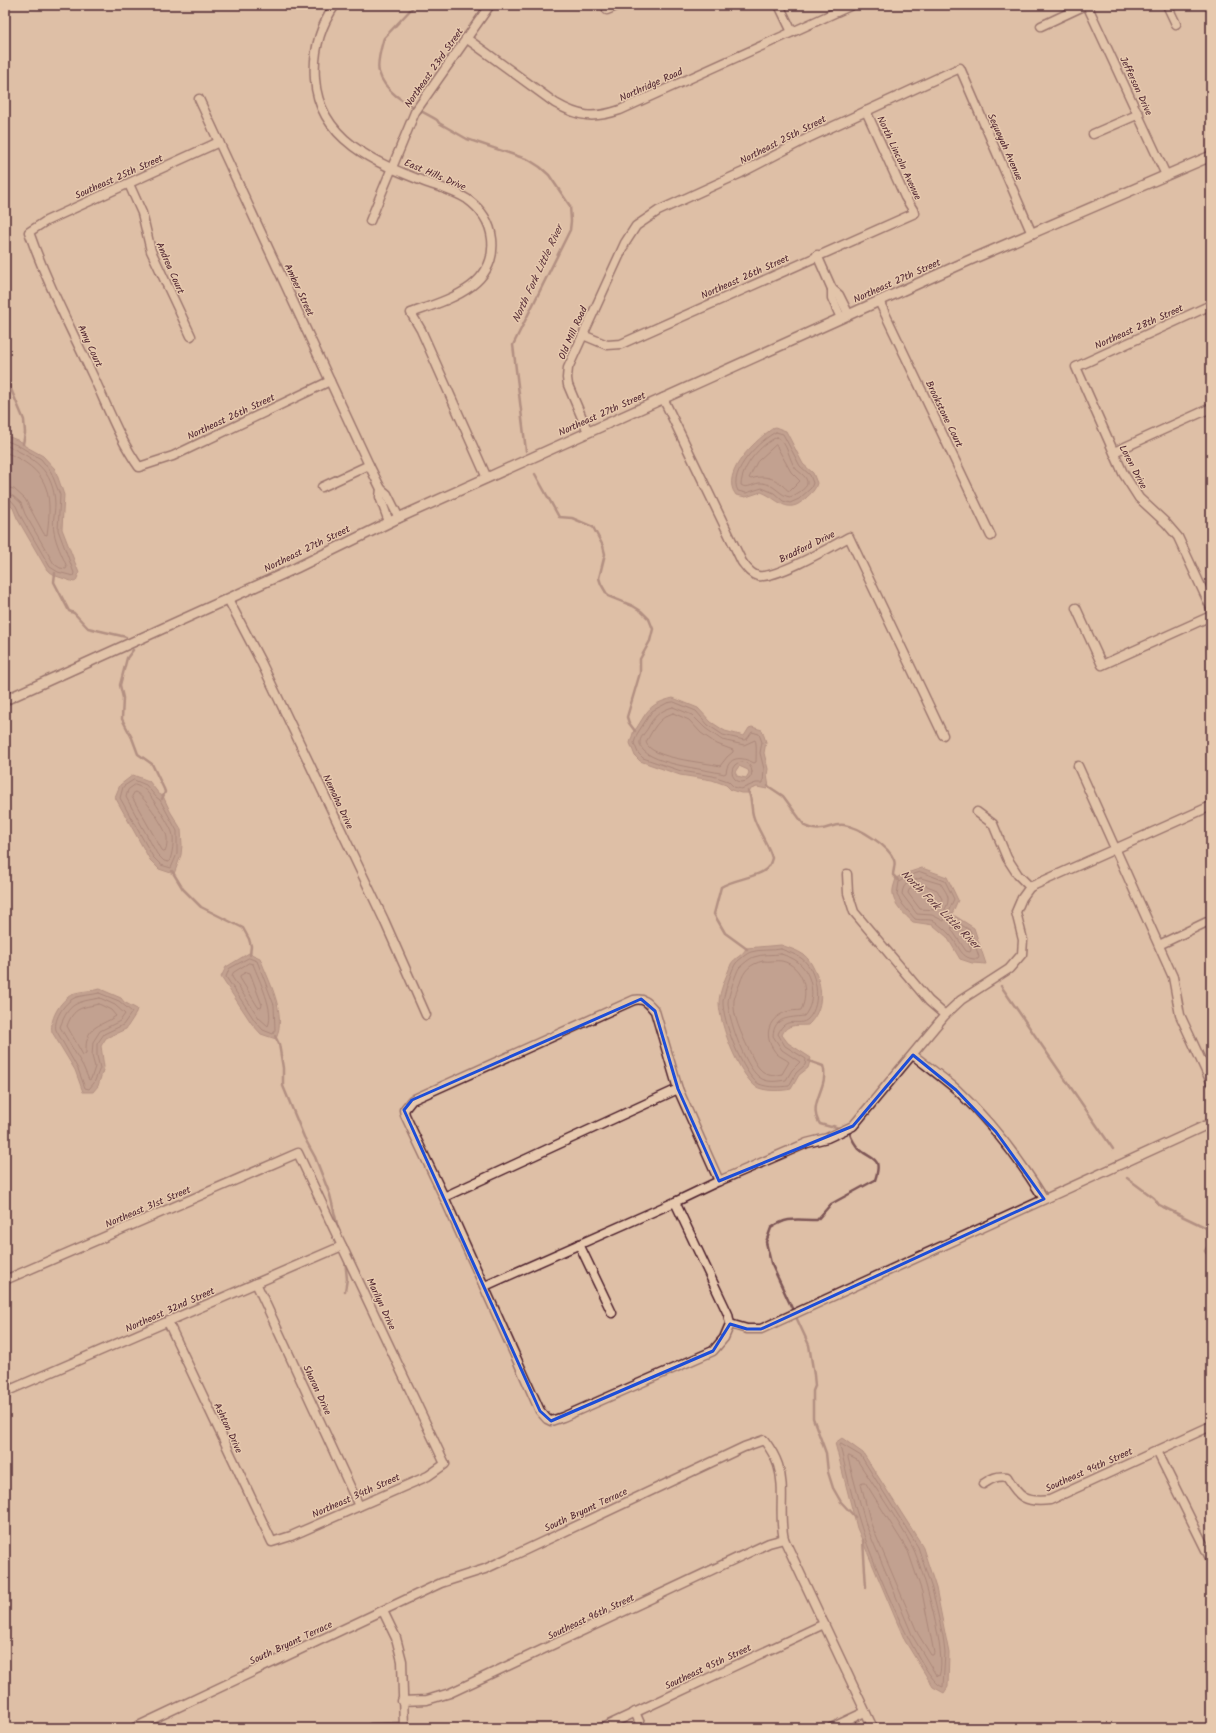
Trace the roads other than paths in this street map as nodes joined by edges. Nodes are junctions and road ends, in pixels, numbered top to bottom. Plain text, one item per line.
1 (335, 5) edge
2 (490, 5) edge
3 (619, 5) edge
4 (779, 5) edge
5 (852, 5) edge
6 (1086, 5) edge
7 (1167, 5) edge
8 (607, 10) dead end
9 (1176, 24) dead end
10 (1041, 26) dead end
11 (792, 32) junction
12 (466, 38) junction
13 (960, 68) joint
14 (199, 99) dead end
15 (866, 111) junction
16 (1139, 114) junction
17 (1094, 134) dead end
18 (220, 142) junction
19 (1211, 156) edge
20 (391, 167) junction
21 (1166, 175) junction
22 (129, 184) junction
23 (915, 213) joint
24 (370, 221) dead end
25 (29, 232) joint
26 (1032, 234) junction
27 (625, 243) joint
28 (817, 255) junction
29 (879, 301) junction
30 (1211, 305) edge
31 (845, 316) junction
32 (583, 335) junction
33 (191, 336) dead end
34 (1076, 367) joint
35 (330, 381) junction
36 (663, 398) junction
37 (1211, 408) edge
38 (588, 432) junction
39 (1114, 452) junction
40 (370, 465) junction
41 (139, 467) joint
42 (487, 478) junction
43 (322, 487) dead end
44 (381, 489) junction
45 (398, 518) junction
46 (389, 522) junction
47 (991, 536) dead end
48 (228, 599) junction
49 (1076, 608) dead end
50 (1211, 608) edge
51 (1211, 616) edge
52 (5, 700) edge
53 (943, 735) dead end
54 (1078, 766) dead end
55 (1211, 806) edge
56 (977, 812) dead end
57 (1114, 849) junction
58 (847, 874) dead end
59 (1030, 887) junction
60 (1211, 920) edge
61 (1159, 945) junction
62 (426, 1015) dead end
63 (945, 1015) junction
64 (913, 1054) junction
65 (1211, 1082) edge
66 (678, 1089) junction
67 (1211, 1123) edge
68 (298, 1153) joint
69 (719, 1181) junction
70 (444, 1197) junction
71 (1044, 1199) junction
72 (675, 1202) junction
73 (579, 1244) junction
74 (342, 1246) junction
75 (5, 1280) edge
76 (256, 1283) junction
77 (485, 1286) junction
78 (612, 1313) dead end
79 (168, 1322) junction
80 (730, 1324) junction
81 (5, 1392) edge
82 (1211, 1426) edge
83 (1158, 1451) junction
84 (445, 1464) joint
85 (983, 1484) dead end
86 (359, 1506) junction
87 (784, 1539) junction
88 (272, 1542) joint
89 (1211, 1560) edge
90 (383, 1611) junction
91 (824, 1624) junction
92 (402, 1701) junction
93 (634, 1712) junction
94 (865, 1712) junction
95 (134, 1728) edge
96 (371, 1728) edge
97 (404, 1728) edge
98 (602, 1728) edge
99 (642, 1728) edge
100 (831, 1728) edge
101 (873, 1728) edge

1 - 20 street, East Hills Drive
2 - 12 street, Northeast 23rd Street
3 - 8 street
4 - 11 street
5 - 11 street, Northridge Road
6 - 10 street
6 - 16 street, Jefferson Drive
7 - 9 street
11 - 12 street, Northridge Road
12 - 20 street, Northeast 23rd Street
13 - 15 street, Northeast 25th Street
13 - 26 street, Sequoyah Avenue
14 - 18 street, Amber Street
15 - 23 street, North Lincoln Avenue
15 - 27 street, Northeast 25th Street
16 - 17 street
16 - 21 street, Jefferson Drive
18 - 22 street, Southeast 25th Street
18 - 35 street, Amber Street
19 - 21 street, Northeast 27th Street
20 - 24 street, Northeast 23rd Street
20 - 42 street, East Hills Drive
21 - 26 street, Northeast 27th Street
22 - 25 street, Southeast 25th Street
22 - 33 street, Andrea Court
23 - 28 street, Northeast 26th Street
25 - 41 street, Amy Court
26 - 29 street, Northeast 27th Street
27 - 32 street, Old Mill Road
28 - 31 street
28 - 32 street, Northeast 26th Street
29 - 31 street, Northeast 27th Street
29 - 47 street, Brookstone Court
30 - 34 street, Northeast 28th Street
31 - 36 street, Northeast 27th Street
32 - 38 street, Old Mill Road
34 - 39 street, Loren Drive
35 - 40 street, Amber Street
35 - 41 street, Northeast 26th Street
36 - 38 street, Northeast 27th Street
36 - 53 street, Bradford Drive
37 - 39 street
38 - 42 street, Northeast 27th Street
39 - 50 street, Loren Drive
40 - 43 street
40 - 44 street, Amber Street
42 - 45 street, Northeast 27th Street
44 - 45 street, Amber Street
44 - 46 street, Amber Street
45 - 46 street, Northeast 27th Street
46 - 48 street, Northeast 27th Street
48 - 52 street, Northeast 27th Street
48 - 62 street, Nemaha Drive
49 - 51 street
54 - 57 street
55 - 57 street
56 - 59 street
57 - 59 street
57 - 61 street
58 - 63 street
59 - 63 street
60 - 61 street
61 - 65 street
63 - 64 street
64 - 69 street
64 - 71 street
66 - 69 street
66 - 70 street
66 - 70 street
67 - 71 street
68 - 74 street, Marilyn Drive
68 - 75 street, Northeast 31st Street
69 - 72 street
70 - 77 street
71 - 80 street
72 - 73 street
72 - 80 street
73 - 77 street
73 - 78 street
74 - 76 street, Northeast 32nd Street
74 - 84 street, Marilyn Drive
76 - 79 street, Northeast 32nd Street
76 - 86 street, Sharon Drive
77 - 80 street
79 - 81 street, Northeast 32nd Street
79 - 88 street, Ashton Drive
82 - 83 street, Southeast 94th Street
83 - 85 street, Southeast 94th Street
83 - 89 street
84 - 86 street, Northeast 34th Street
86 - 88 street, Northeast 34th Street
87 - 90 street, South Bryant Terrace
87 - 91 street, South Bryant Terrace
87 - 92 street, Southeast 96th Street
90 - 92 street
90 - 95 street, South Bryant Terrace
91 - 93 street, Southeast 95th Street
91 - 94 street, South Bryant Terrace
92 - 97 street
93 - 98 street, Southeast 95th Street
93 - 99 street
94 - 100 street
94 - 101 street, South Bryant Terrace
96 - 97 street

